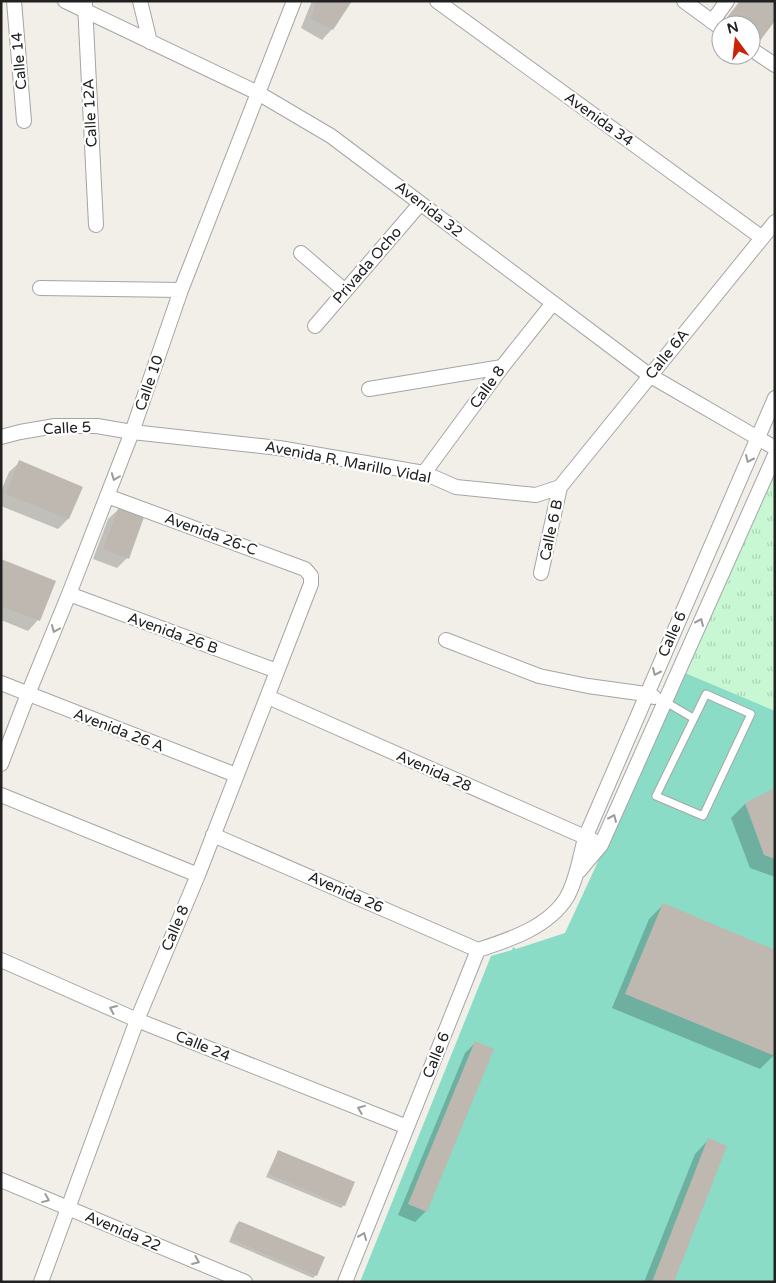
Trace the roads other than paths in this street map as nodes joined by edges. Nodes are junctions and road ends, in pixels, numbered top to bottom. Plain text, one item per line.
1 (14, 1) edge
2 (64, 1) edge
3 (140, 1) edge
4 (294, 1) edge
5 (437, 1) edge
6 (684, 1) edge
7 (727, 1) edge
8 (85, 6) edge
9 (721, 15) edge
10 (711, 21) edge
11 (150, 42) junction
12 (761, 55) edge
13 (775, 65) edge
14 (258, 93) junction
15 (24, 121) dead end
16 (420, 204) junction
17 (96, 225) dead end
18 (770, 231) edge
19 (301, 253) dead end
20 (40, 288) dead end
21 (181, 290) junction
22 (345, 291) junction
23 (553, 303) junction
24 (315, 326) dead end
25 (502, 367) junction
26 (650, 375) junction
27 (369, 389) dead end
28 (775, 398) edge
29 (132, 432) junction
30 (1, 437) edge
31 (758, 438) junction
32 (775, 448) edge
33 (775, 455) edge
34 (424, 473) junction
35 (560, 487) junction
36 (107, 496) junction
37 (541, 573) dead end
38 (311, 576) joint
39 (69, 594) junction
40 (446, 640) dead end
41 (277, 672) junction
42 (1, 683) edge
43 (28, 694) junction
44 (646, 694) junction
45 (268, 696) junction
46 (664, 701) junction
47 (693, 718) junction
48 (1, 764) edge
49 (236, 776) junction
50 (1, 795) edge
51 (213, 835) junction
52 (585, 838) junction
53 (601, 845) junction
54 (577, 873) junction
55 (198, 875) junction
56 (478, 950) junction
57 (1, 960) edge
58 (137, 1020) junction
59 (407, 1127) junction
60 (1, 1180) edge
61 (69, 1208) junction
62 (41, 1282) edge
63 (245, 1282) edge
64 (345, 1282) edge

1 - 15 street, Calle 14
2 - 8 street, Avenida 32
3 - 11 street
4 - 14 street, Calle 10
5 - 18 street, Avenida 34
6 - 10 street
7 - 9 street
8 - 11 street, Avenida 32
8 - 17 street, Calle 12A
11 - 14 street, Avenida 32
12 - 13 street
14 - 16 street, Avenida 32
14 - 21 street, Calle 10
16 - 22 street, Privada Ocho
16 - 23 street, Avenida 32
18 - 26 street, Calle 6A
19 - 22 street
20 - 21 street
21 - 29 street, Calle 10
22 - 24 street, Privada Ocho
23 - 25 street, Calle 8
23 - 26 street, Avenida 32
25 - 27 street
25 - 34 street, Calle 8
26 - 31 street, Avenida 32
26 - 35 street, Calle 6A
28 - 31 street, Calle 6
29 - 30 street, Calle 5
29 - 34 street, Avenida R. Marillo Vidal
29 -> 36 street, Calle 10
31 - 32 street, Avenida 32
31 -> 44 street, Calle 6
46 -> 33 street, Calle 6
34 - 35 street, Avenida R. Marillo Vidal
35 - 37 street, Calle 6 B
36 - 38 street, Avenida 26-C
36 - 39 street, Calle 10
38 - 41 street, Calle 8
39 - 41 street, Avenida 26 B
39 -> 43 street, Calle 10
40 - 44 street
41 - 45 street, Calle 8
42 - 43 street, Avenida 26 A
43 - 48 street, Calle 10
43 - 49 street, Avenida 26 A
44 - 46 street
44 - 52 street, Calle 6
45 - 49 street, Calle 8
45 - 52 street, Avenida 28
46 - 47 lane
53 -> 46 street, Calle 6
47 - 47 lane
49 - 51 street, Calle 8
50 - 55 street
51 - 55 street, Calle 8
51 - 56 street, Avenida 26
52 - 53 street, Avenida 28
52 - 54 street, Calle 6
53 - 54 street, Calle 6
54 - 56 street, Calle 6
55 - 58 street, Calle 8
56 - 59 street, Calle 6
58 -> 57 street, Calle 24
59 -> 58 street, Calle 24
58 - 61 street, Calle 8
64 -> 59 street, Calle 6
60 -> 61 street, Avenida 22
61 - 62 street, Calle 8
61 -> 63 street, Avenida 22

